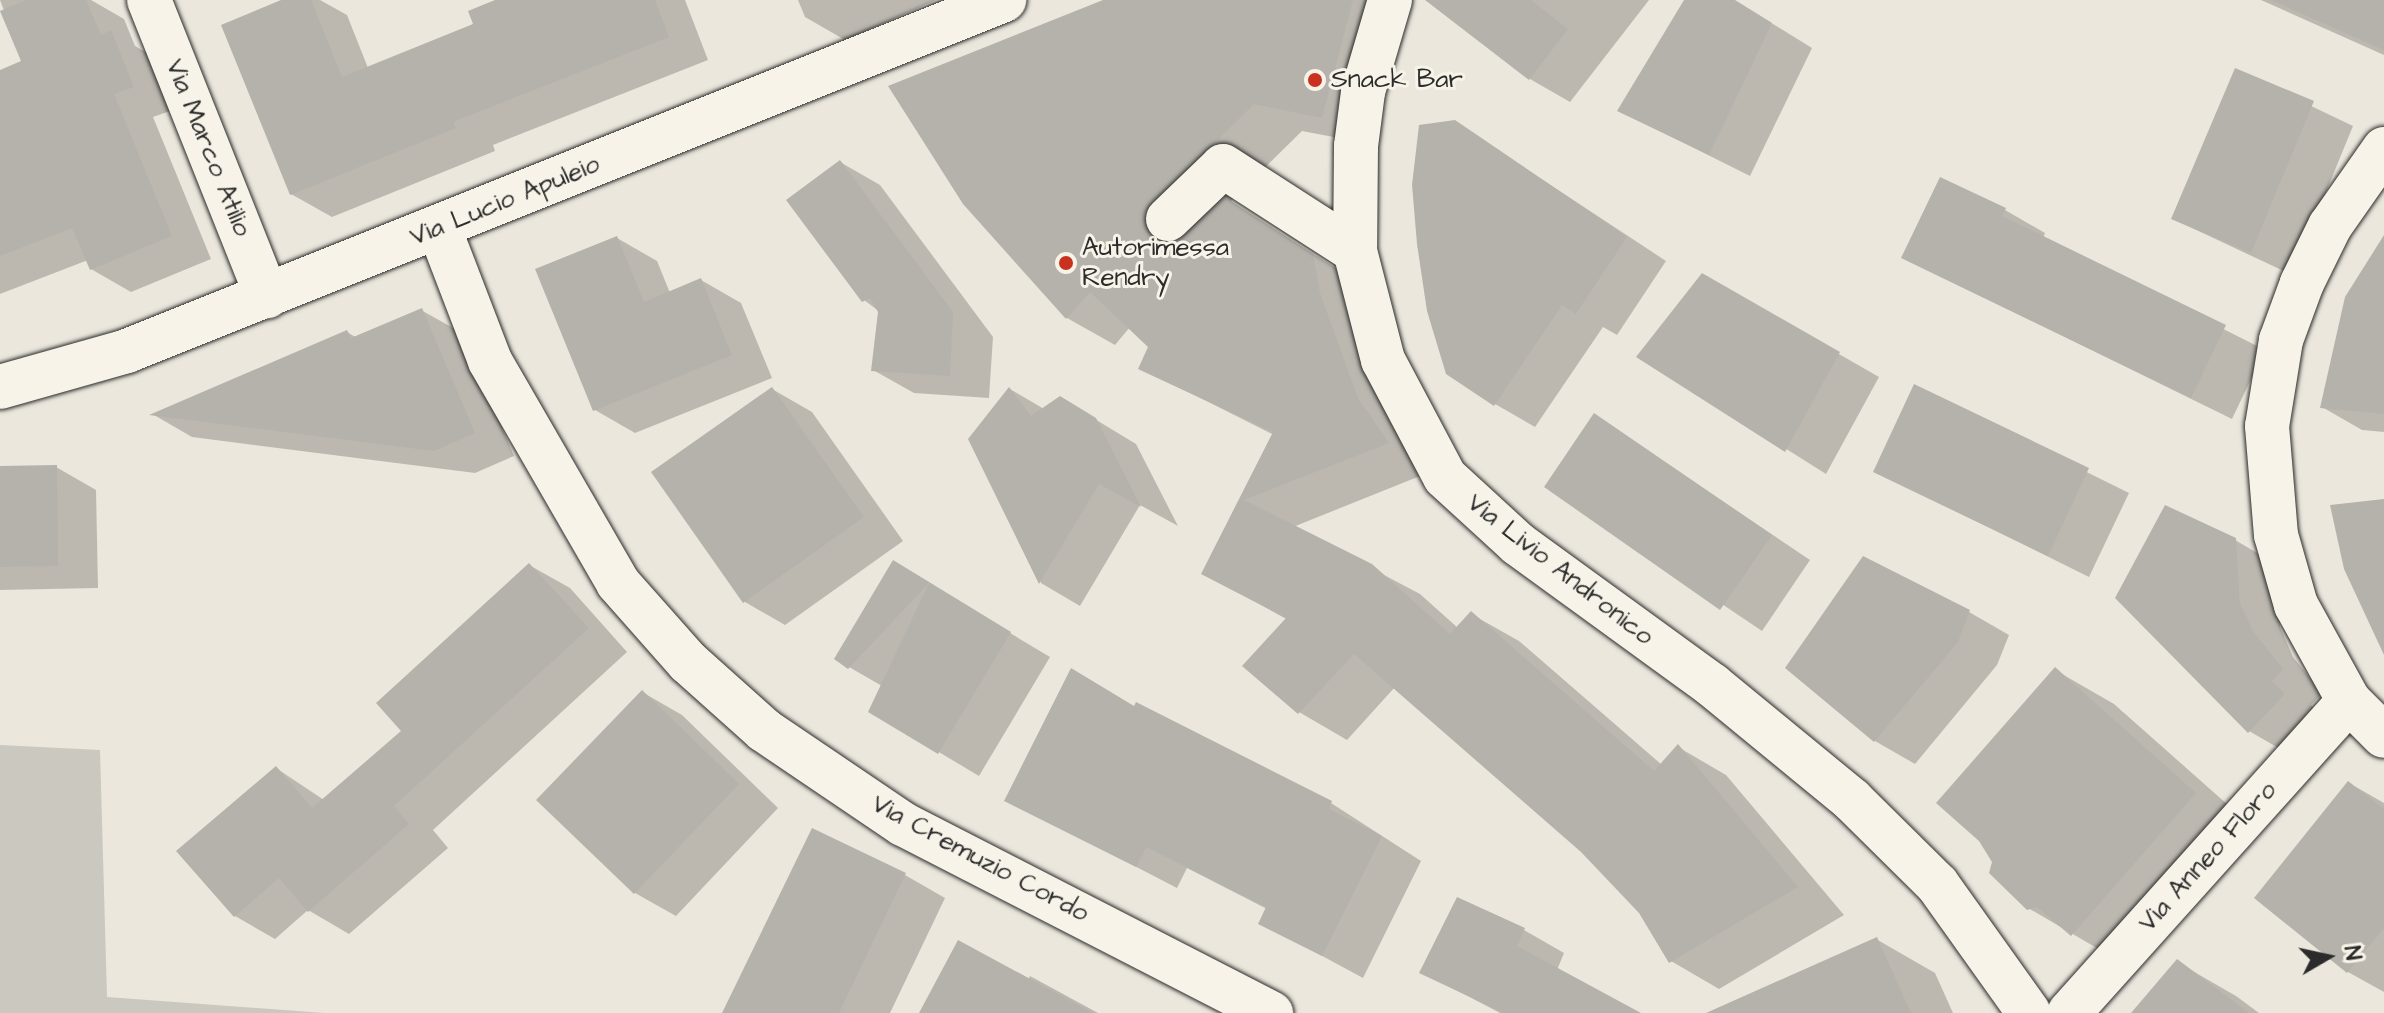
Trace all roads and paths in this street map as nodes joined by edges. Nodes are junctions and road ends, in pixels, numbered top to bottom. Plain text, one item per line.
1 (149, 0) edge
2 (1390, 0) edge
3 (983, 4) edge
4 (2384, 149) edge
5 (1168, 219) dead end
6 (439, 228) junction
7 (1355, 251) junction
8 (267, 296) junction
9 (0, 387) edge
10 (2349, 701) junction
11 (2384, 736) edge
12 (1271, 1013) edge
13 (2029, 1013) edge
14 (2069, 1013) edge

1 - 8 street, Via Marco Atilio
2 - 7 street, Via Livio Andronico
3 - 6 street, Via Lucio Apuleio
4 - 10 street
5 - 7 street
6 - 8 street, Via Lucio Apuleio
6 - 12 street, Via Cremuzio Cordo
7 - 13 street, Via Livio Andronico
8 - 9 street, Via Lucio Apuleio
10 - 11 street
10 - 14 street, Via Anneo Floro

